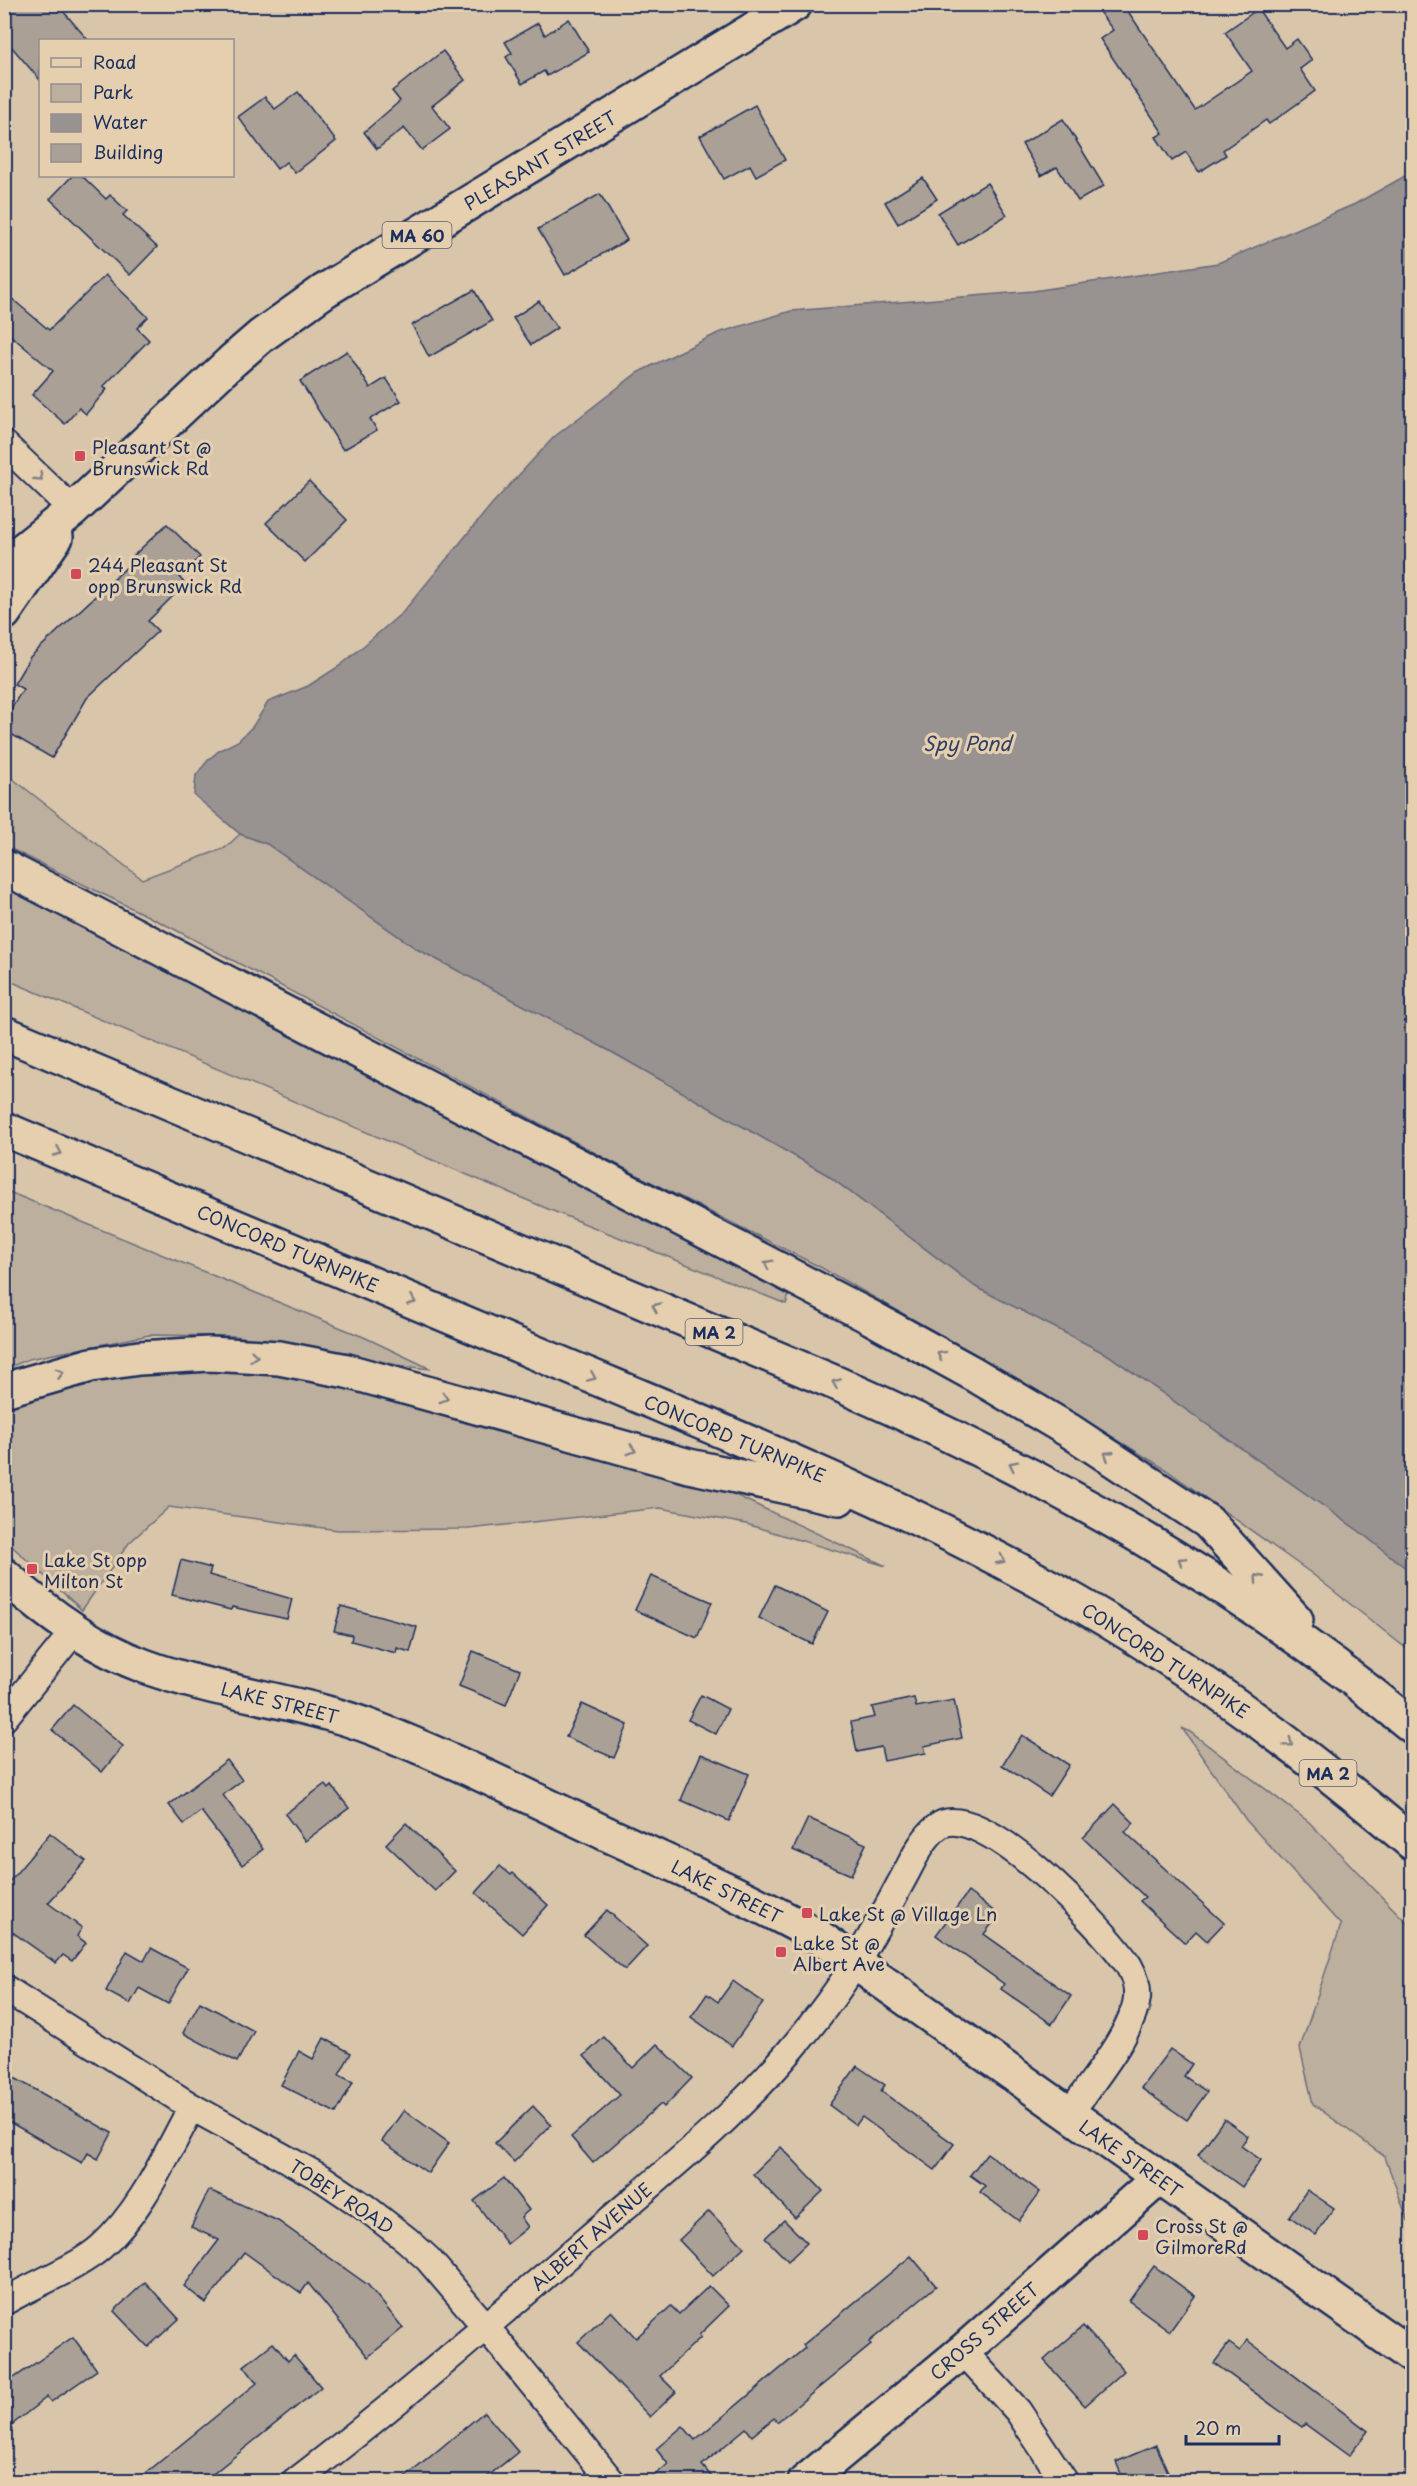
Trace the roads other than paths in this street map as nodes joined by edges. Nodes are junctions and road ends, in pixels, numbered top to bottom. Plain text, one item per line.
1 (795, 4) edge
2 (4, 444) edge
3 (73, 510) junction
4 (4, 565) edge
5 (4, 613) edge
6 (4, 867) edge
7 (4, 1033) edge
8 (4, 1129) edge
9 (4, 1390) edge
10 (905, 1512) junction
11 (4, 1575) edge
12 (75, 1630) junction
13 (1339, 1668) junction
14 (4, 1718) edge
15 (1413, 1726) edge
16 (1413, 1843) edge
17 (857, 1961) junction
18 (4, 1988) edge
19 (192, 2107) junction
20 (1069, 2114) junction
21 (1159, 2178) junction
22 (4, 2302) edge
23 (486, 2327) junction
24 (963, 2350) junction
25 (1413, 2356) edge
26 (295, 2481) edge
27 (612, 2481) edge
28 (805, 2481) edge
29 (1065, 2481) edge

1 - 3 main road, PLEASANT STREET / MA 60
2 -> 3 street
3 - 4 main road, PLEASANT STREET / MA 60
3 - 5 main road, PLEASANT STREET / MA 60
13 -> 6 main road
13 -> 7 main road, MA 2
8 -> 10 main road, CONCORD TURNPIKE / MA 2
9 -> 10 main road
10 -> 16 main road, CONCORD TURNPIKE / MA 2
11 - 12 main road, LAKE STREET
12 - 14 street
12 - 17 main road, LAKE STREET
13 - 15 main road, MA 2
17 - 20 main road, LAKE STREET
17 - 20 street, ALBERT AVENUE
17 - 23 street, ALBERT AVENUE
18 - 19 street, TOBEY ROAD
19 - 22 street
19 - 23 street, TOBEY ROAD
20 - 21 main road, LAKE STREET
21 - 24 main road, CROSS STREET
21 - 25 main road, LAKE STREET
23 - 26 street, ALBERT AVENUE
23 - 27 street, TOBEY ROAD
24 - 28 main road, CROSS STREET
24 - 29 street

